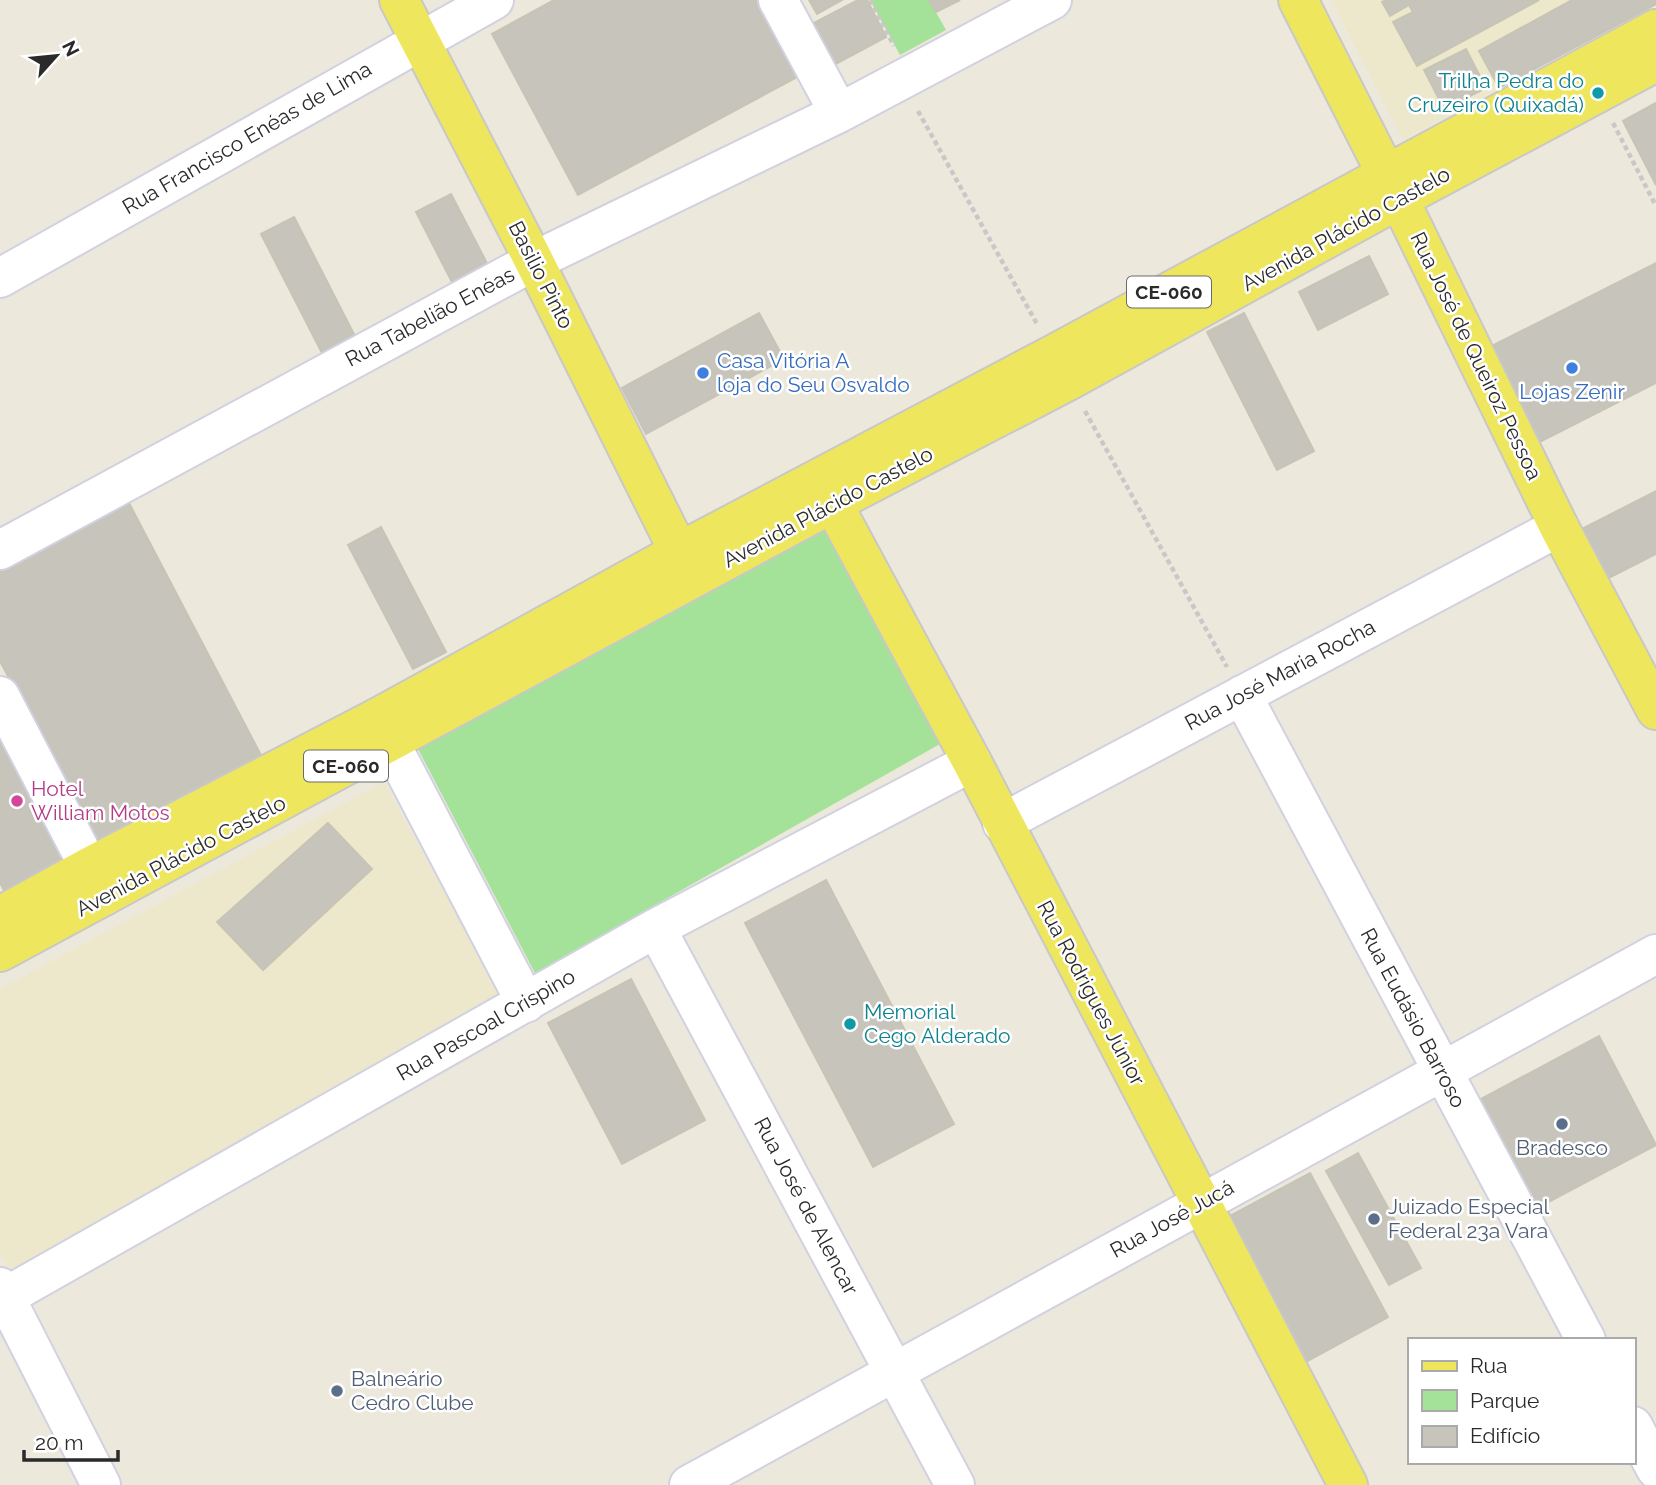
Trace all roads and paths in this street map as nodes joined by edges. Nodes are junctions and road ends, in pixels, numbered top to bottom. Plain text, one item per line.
1 (399, 0) edge
2 (494, 0) edge
3 (778, 0) edge
4 (1052, 0) edge
5 (1298, 0) edge
6 (1656, 29) edge
7 (421, 40) junction
8 (1656, 62) edge
9 (1598, 93) junction
10 (839, 113) junction
11 (1393, 187) junction
12 (1656, 206) edge
13 (534, 261) junction
14 (0, 278) edge
15 (826, 490) junction
16 (1559, 527) junction
17 (0, 550) edge
18 (686, 566) junction
19 (1242, 695) junction
20 (0, 696) edge
21 (1656, 710) edge
22 (384, 730) junction
23 (972, 762) junction
24 (1002, 823) junction
25 (97, 882) junction
26 (0, 916) edge
27 (656, 928) junction
28 (0, 952) edge
29 (1656, 954) edge
30 (526, 1003) junction
31 (1441, 1071) junction
32 (1201, 1203) junction
33 (3, 1292) edge
34 (1585, 1338) edge
35 (896, 1373) junction
36 (1635, 1430) edge
37 (1656, 1469) edge
38 (101, 1485) edge
39 (689, 1485) edge
40 (955, 1485) edge
41 (1348, 1485) edge

1 - 7 main road, Basilio Pinto
2 - 7 street, Rua Francisco Enéas de Lima
3 - 10 street
4 - 10 street, Rua Tabelião Enéas
5 - 11 main road, Rua José de Queiroz Pessoa
6 - 11 main road, Avenida Plácido Castelo / CE-060
7 - 13 main road, Basilio Pinto
7 - 14 street, Rua Francisco Enéas de Lima
8 - 9 main road, Avenida Plácido Castelo / CE-060
9 - 11 main road, Avenida Plácido Castelo / CE-060
9 - 12 path
10 - 13 street, Rua Tabelião Enéas
11 - 15 main road, Avenida Plácido Castelo / CE-060
11 - 16 main road, Rua José de Queiroz Pessoa
13 - 17 street, Rua Tabelião Enéas
13 - 18 main road, Basilio Pinto
15 - 18 main road, Avenida Plácido Castelo / CE-060
15 - 23 main road, Rua Rodrigues Júnior
16 - 19 street, Rua José Maria Rocha
16 - 21 main road, Rua José de Queiroz Pessoa
18 - 22 main road, Avenida Plácido Castelo / CE-060
19 - 24 street, Rua José Maria Rocha
19 - 31 street, Rua Eudásio Barroso
20 - 25 street
22 - 25 main road, Avenida Plácido Castelo / CE-060
22 - 30 street
23 - 24 main road, Rua Rodrigues Júnior
23 - 27 street, Rua Pascoal Crispino
24 - 32 main road, Rua Rodrigues Júnior
25 - 26 main road, Avenida Plácido Castelo / CE-060
25 - 28 main road, Avenida Plácido Castelo / CE-060
27 - 30 street, Rua Pascoal Crispino
27 - 35 street, Rua José de Alencar
29 - 31 street, Rua José Jucá
30 - 33 street, Rua Pascoal Crispino
31 - 32 street, Rua José Jucá
31 - 34 street, Rua Eudásio Barroso
32 - 35 street, Rua José Jucá
32 - 41 main road, Rua Rodrigues Júnior
33 - 38 street
35 - 39 street, Rua José Jucá
35 - 40 street, Rua José de Alencar
36 - 37 street

